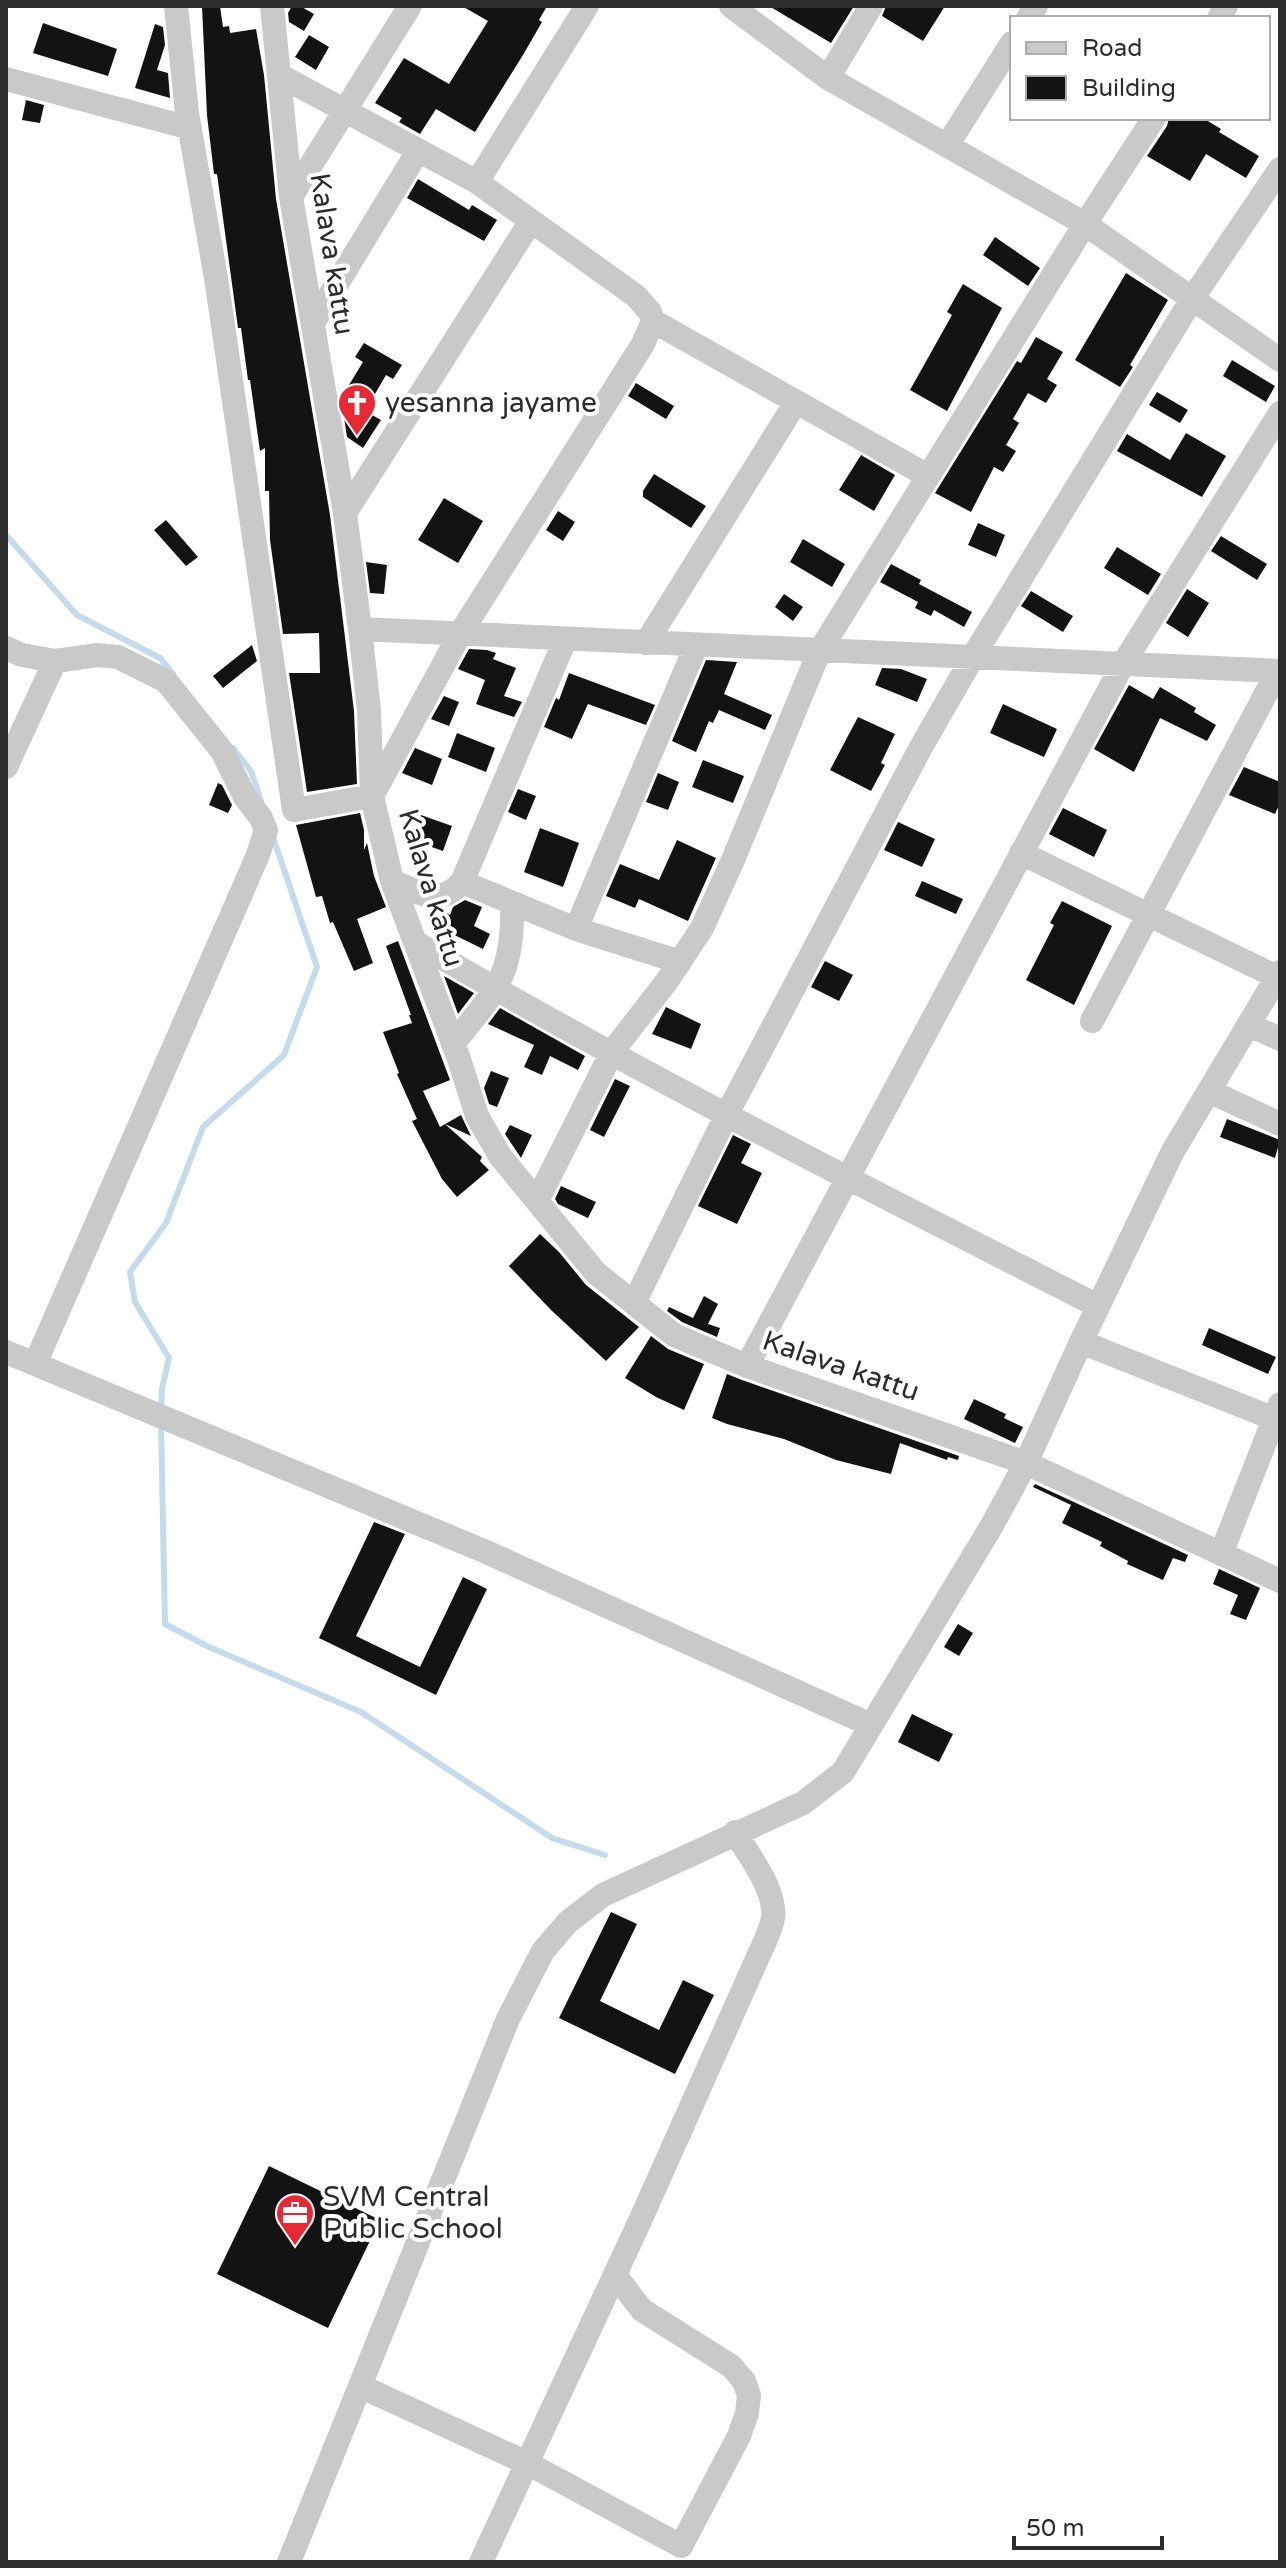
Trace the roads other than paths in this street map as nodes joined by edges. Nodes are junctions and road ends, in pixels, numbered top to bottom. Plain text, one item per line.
1 (176, 6) edge
2 (272, 6) edge
3 (410, 6) edge
4 (587, 6) edge
5 (731, 6) edge
6 (871, 6) edge
7 (757, 13) edge
8 (1010, 46) edge
9 (279, 75) junction
10 (828, 78) junction
11 (6, 79) edge
12 (344, 112) junction
13 (1153, 120) edge
14 (190, 128) junction
15 (948, 144) junction
16 (418, 151) junction
17 (1280, 169) edge
18 (477, 182) junction
19 (291, 197) junction
20 (531, 221) junction
21 (1085, 224) junction
22 (1192, 299) junction
23 (653, 321) junction
24 (313, 323) junction
25 (1280, 360) edge
26 (796, 402) junction
27 (1280, 413) edge
28 (928, 476) junction
29 (345, 513) junction
30 (360, 629) junction
31 (460, 634) junction
32 (565, 640) junction
33 (646, 643) junction
34 (696, 646) junction
35 (6, 648) edge
36 (819, 652) junction
37 (974, 655) junction
38 (55, 661) junction
39 (1123, 664) junction
40 (1279, 671) edge
41 (11, 741) edge
42 (6, 767) edge
43 (372, 796) junction
44 (275, 814) junction
45 (1021, 853) junction
46 (392, 881) junction
47 (462, 882) junction
48 (512, 903) junction
49 (1146, 914) junction
50 (576, 929) junction
51 (415, 942) junction
52 (680, 962) junction
53 (1278, 975) edge
54 (496, 990) junction
55 (1092, 1021) dead end
56 (1249, 1025) junction
57 (1280, 1039) edge
58 (453, 1044) junction
59 (612, 1052) junction
60 (1209, 1091) junction
61 (727, 1114) junction
62 (1280, 1124) edge
63 (847, 1178) junction
64 (537, 1201) junction
65 (634, 1303) junction
66 (1098, 1306) junction
67 (1081, 1342) junction
68 (6, 1352) edge
69 (35, 1364) junction
70 (747, 1366) junction
71 (1278, 1415) edge
72 (1026, 1463) junction
73 (1221, 1554) junction
74 (1280, 1581) edge
75 (871, 1725) junction
76 (735, 1832) junction
77 (615, 2275) junction
78 (360, 2386) junction
79 (527, 2463) junction
80 (685, 2554) edge
81 (289, 2562) edge
82 (481, 2562) edge

1 - 14 street
2 - 9 street, Kalava kattu
3 - 12 street
4 - 18 street
5 - 7 street
6 - 10 street
7 - 10 street
8 - 15 street
9 - 12 street
9 - 19 street, Kalava kattu
10 - 15 street
11 - 14 street
12 - 16 street
12 - 19 street
13 - 21 street
14 - 44 street
15 - 21 street
16 - 18 street
16 - 24 street
17 - 22 street
18 - 20 street
19 - 24 street, Kalava kattu
20 - 23 street
20 - 29 street
21 - 22 street
21 - 28 street
22 - 25 street
22 - 37 street
23 - 26 street
23 - 31 street
24 - 29 street, Kalava kattu
26 - 28 street
26 - 33 street
27 - 39 street
28 - 36 street
29 - 30 street, Kalava kattu
30 - 31 street
30 - 43 street, Kalava kattu
31 - 32 street
31 - 43 street
32 - 33 street
32 - 47 street
33 - 34 street
34 - 36 street
34 - 50 street
35 - 38 street
36 - 37 street
36 - 52 street
37 - 39 street
37 - 61 street
38 - 41 street
38 - 44 street
39 - 40 street
39 - 45 street
40 - 49 street
41 - 42 street
43 - 44 street
43 - 46 street, Kalava kattu
44 - 69 street
45 - 49 street
45 - 63 street
46 - 47 street
46 - 51 street, Kalava kattu
47 - 48 street
48 - 50 street
48 - 54 street
49 - 53 street
49 - 55 street
50 - 52 street
51 - 54 street
51 - 58 street, Kalava kattu
52 - 59 street
53 - 56 street
54 - 58 street
54 - 59 street
56 - 57 street
56 - 60 street
58 - 64 street, Kalava kattu
59 - 61 street
59 - 64 street
60 - 62 street
60 - 66 street
61 - 63 street
61 - 65 street
63 - 66 street
63 - 70 street
64 - 65 street, Kalava kattu
65 - 70 street, Kalava kattu
66 - 67 street
67 - 71 street
67 - 72 street
68 - 69 street
69 - 75 street
70 - 72 street, Kalava kattu
71 - 73 street
72 - 73 street, Kalava kattu
72 - 75 street
73 - 74 street, Kalava kattu
75 - 76 street
76 - 77 street
76 - 78 street
77 - 79 street
77 - 80 street
78 - 79 street
78 - 81 street
79 - 80 street
79 - 82 street

